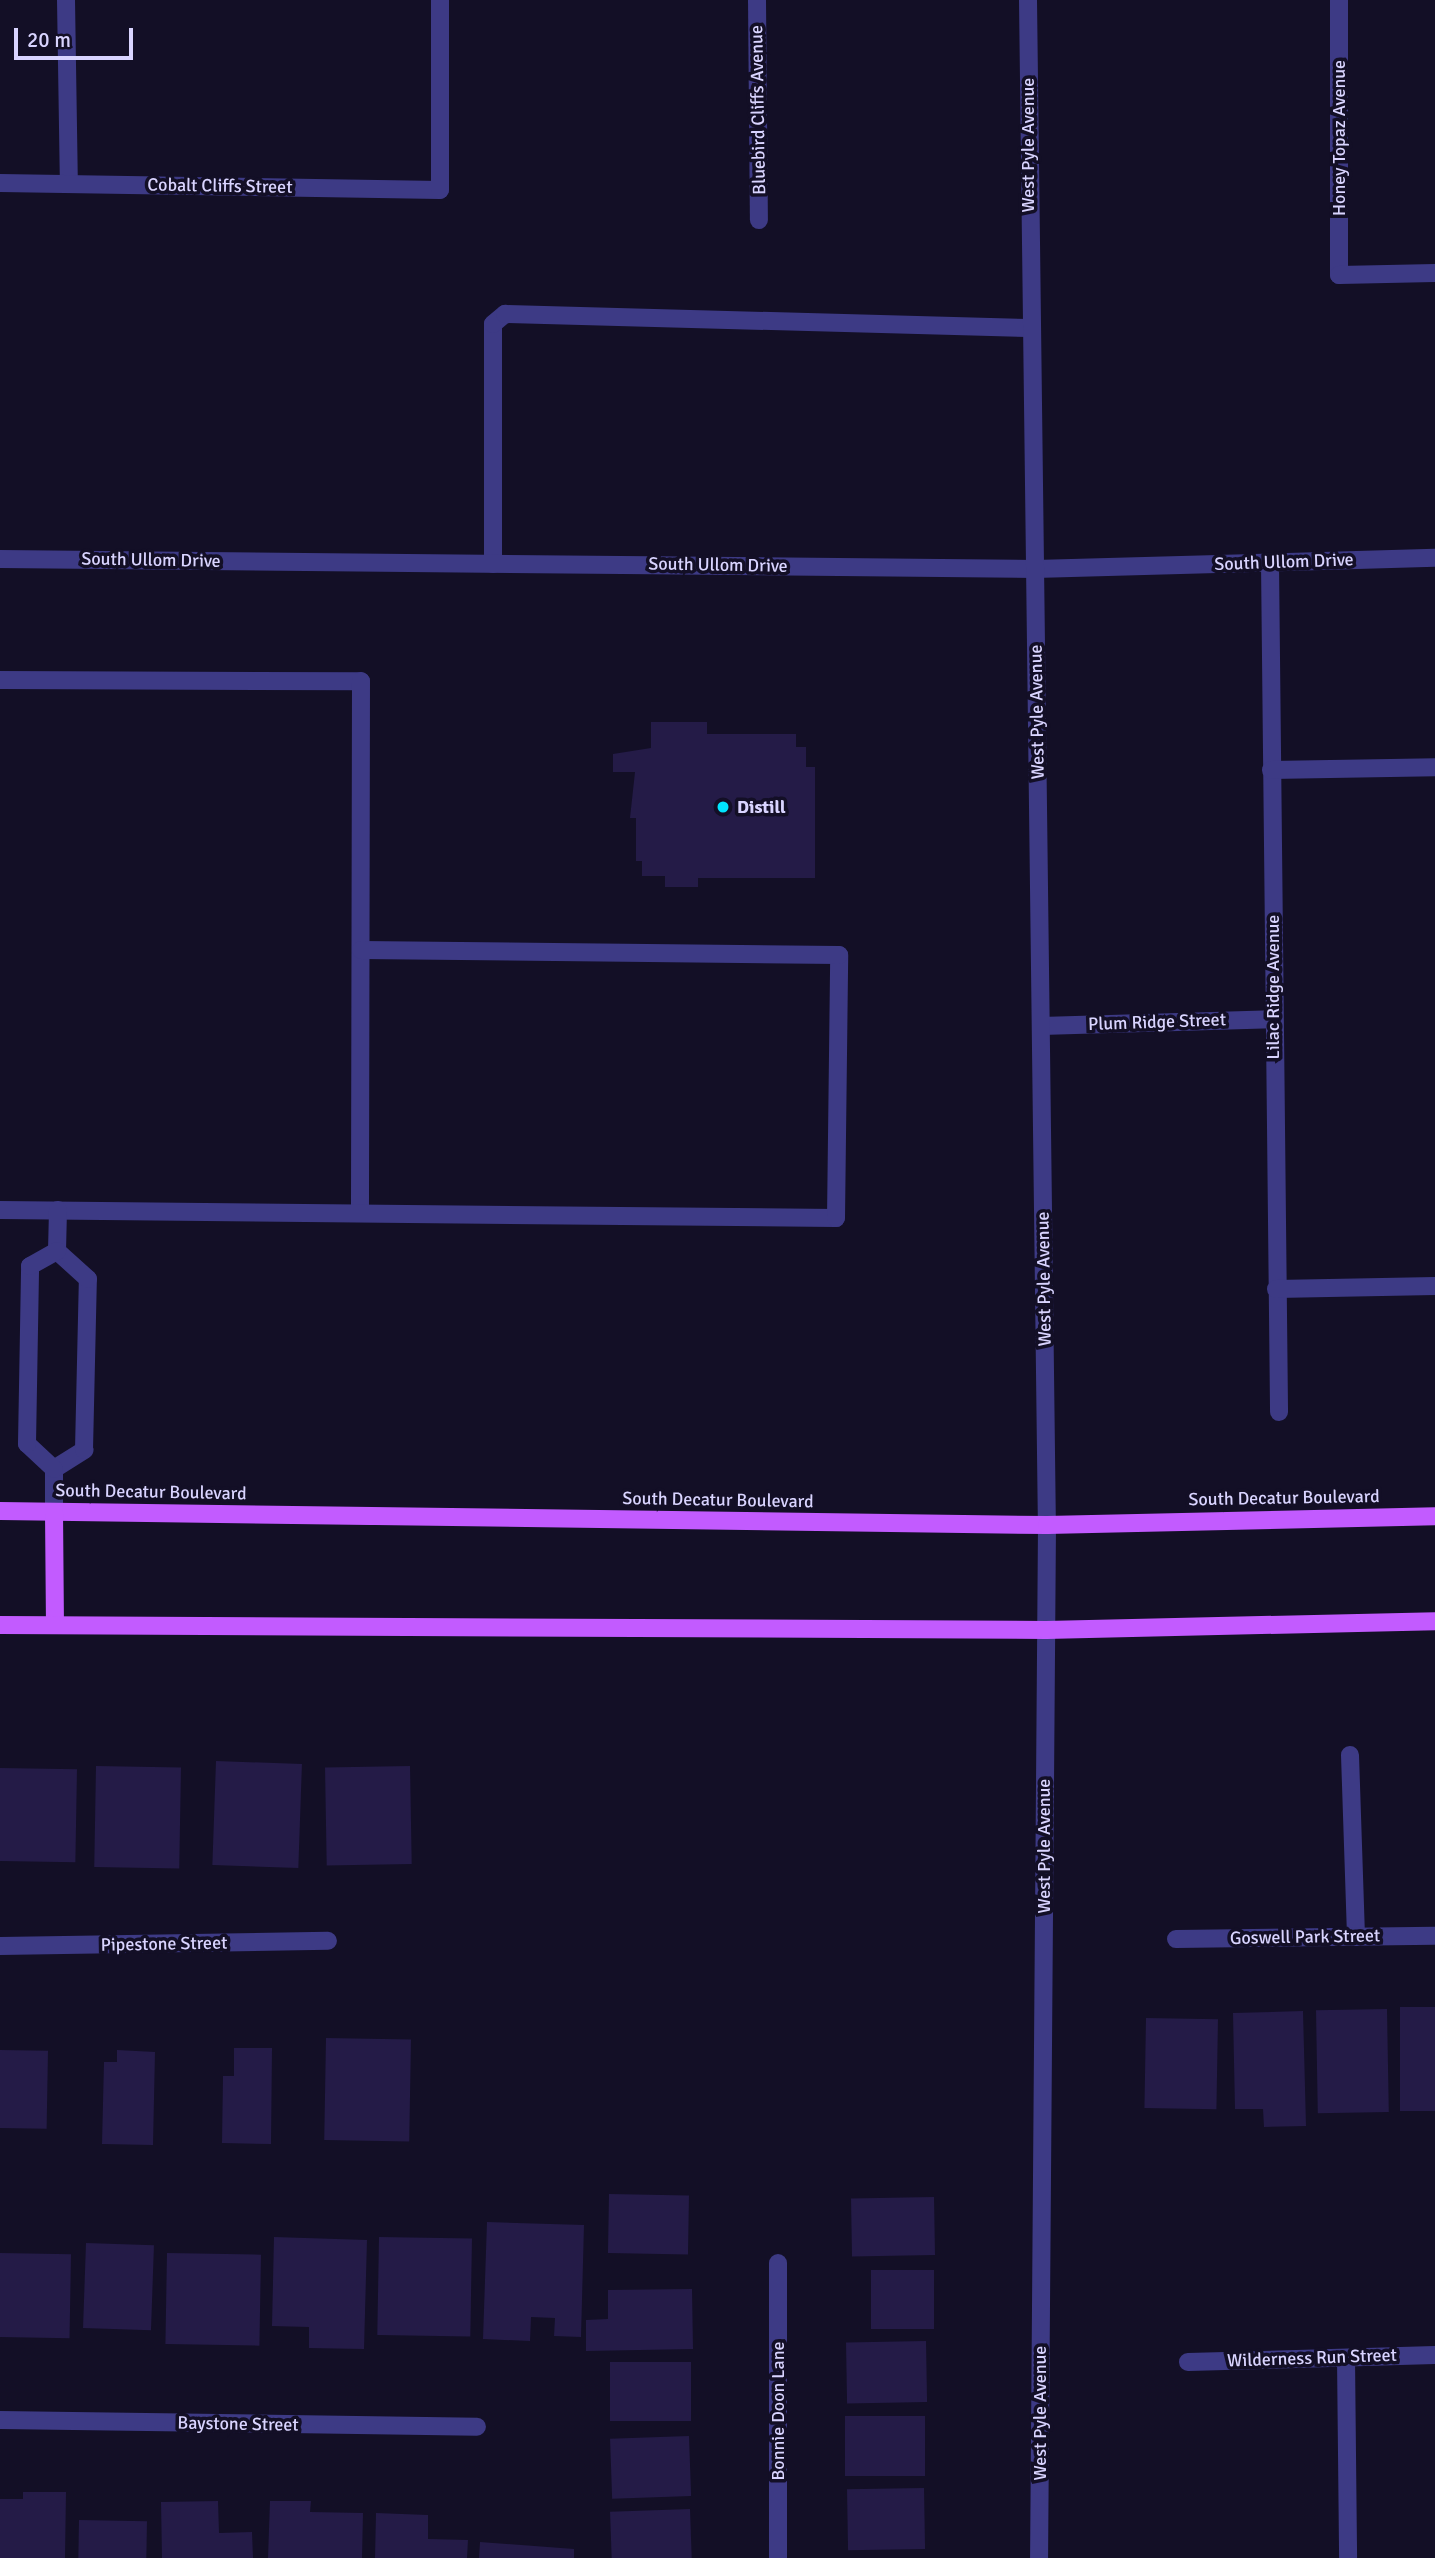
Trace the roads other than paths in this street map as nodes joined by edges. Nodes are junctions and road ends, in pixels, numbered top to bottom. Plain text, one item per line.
1 (66, 0) edge
2 (440, 0) edge
3 (757, 0) edge
4 (1028, 0) edge
5 (1339, 0) edge
6 (0, 183) edge
7 (69, 184) junction
8 (759, 220) dead end
9 (1435, 274) edge
10 (1029, 328) junction
11 (1435, 558) edge
12 (0, 559) edge
13 (1270, 563) junction
14 (493, 564) junction
15 (1035, 569) junction
16 (0, 680) edge
17 (1435, 767) edge
18 (1271, 771) junction
19 (361, 950) junction
20 (1273, 1019) junction
21 (1041, 1026) junction
22 (0, 1210) edge
23 (58, 1210) junction
24 (360, 1213) junction
25 (57, 1251) junction
26 (1435, 1286) edge
27 (1276, 1289) junction
28 (1279, 1412) dead end
29 (54, 1469) junction
30 (0, 1511) edge
31 (54, 1512) junction
32 (1435, 1516) edge
33 (1047, 1525) junction
34 (1435, 1621) edge
35 (0, 1625) edge
36 (55, 1625) junction
37 (1046, 1630) junction
38 (1350, 1755) dead end
39 (1435, 1936) edge
40 (1356, 1937) junction
41 (1175, 1939) dead end
42 (328, 1941) dead end
43 (0, 1946) edge
44 (778, 2263) dead end
45 (1435, 2355) edge
46 (1346, 2358) junction
47 (1188, 2362) dead end
48 (0, 2420) edge
49 (477, 2427) dead end
50 (778, 2558) edge
51 (1039, 2558) edge
52 (1348, 2558) edge

1 - 7 street
2 - 7 street, Cobalt Cliffs Street
3 - 8 street, Bluebird Cliffs Avenue
4 - 10 street, West Pyle Avenue
5 - 9 street, Honey Topaz Avenue
6 - 7 street, Cobalt Cliffs Street
10 - 14 street
10 - 15 street, West Pyle Avenue
11 - 13 street, South Ullom Drive
12 - 14 street, South Ullom Drive
13 - 15 street, South Ullom Drive
13 - 18 street, Lilac Ridge Avenue
14 - 15 street, South Ullom Drive
15 - 21 street, West Pyle Avenue
16 - 19 street
17 - 18 street
18 - 20 street, Lilac Ridge Avenue
19 - 24 street
19 - 24 street
20 - 21 street, Plum Ridge Street
20 - 27 street, Lilac Ridge Avenue
21 - 33 street, West Pyle Avenue
22 - 23 street
23 - 24 street
23 - 25 street
25 - 29 street
25 - 29 street
26 - 27 street
27 - 28 street, Lilac Ridge Avenue
29 - 31 street
30 - 31 main road, South Decatur Boulevard
31 - 33 main road, South Decatur Boulevard
31 - 36 main road
32 - 33 main road, South Decatur Boulevard
33 - 37 street, West Pyle Avenue
34 - 37 main road
35 - 36 main road
36 - 37 main road
37 - 51 street, West Pyle Avenue
38 - 40 street
39 - 40 street, Goswell Park Street
40 - 41 street, Goswell Park Street
42 - 43 street, Pipestone Street
44 - 50 street, Bonnie Doon Lane
45 - 46 street, Wilderness Run Street
46 - 47 street, Wilderness Run Street
46 - 52 street
48 - 49 street, Baystone Street

